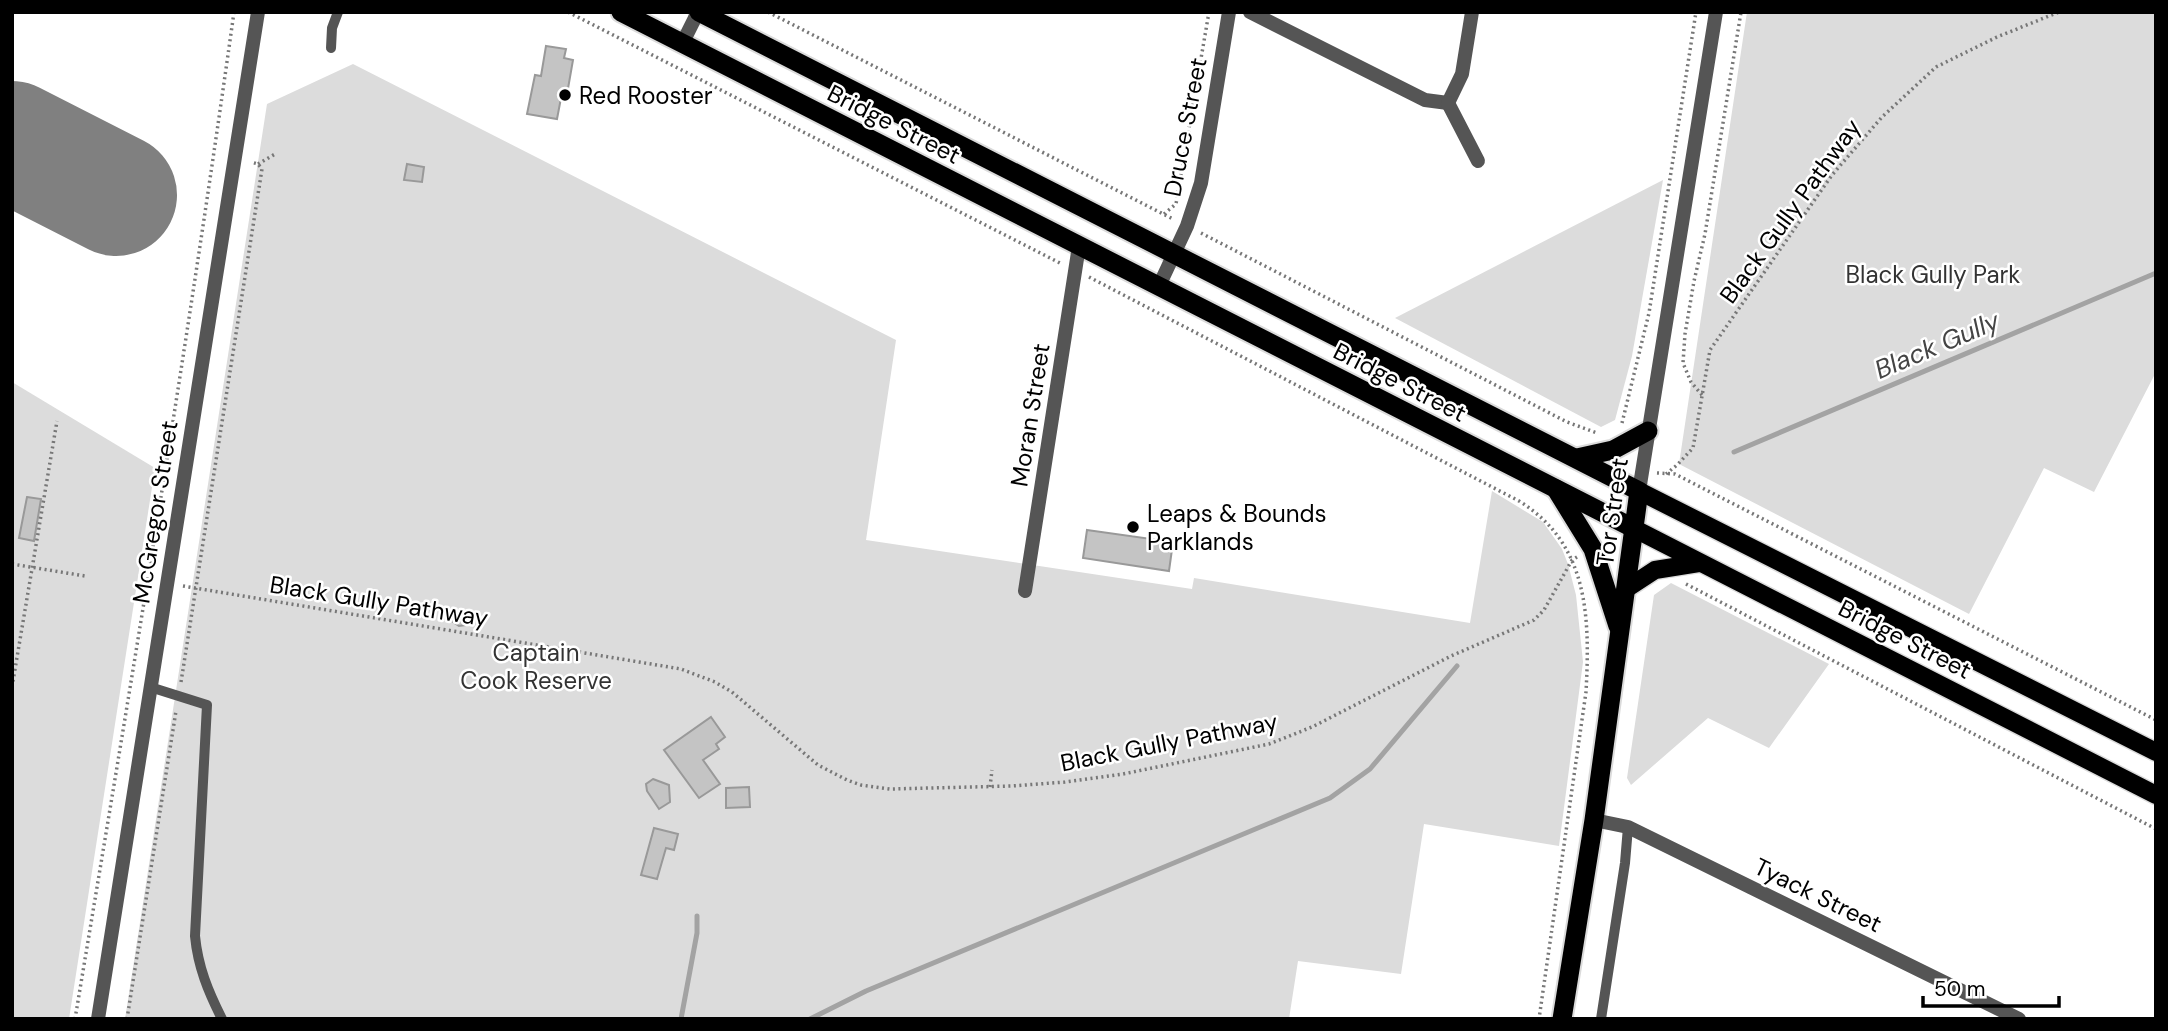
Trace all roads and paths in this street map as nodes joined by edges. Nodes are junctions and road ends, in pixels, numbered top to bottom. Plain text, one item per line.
1 (234, 12) edge
2 (258, 12) edge
3 (338, 12) edge
4 (621, 12) edge
5 (699, 12) edge
6 (1209, 12) edge
7 (1229, 12) edge
8 (1250, 12) edge
9 (1472, 12) edge
10 (1696, 12) edge
11 (1716, 12) edge
12 (1741, 12) edge
13 (2059, 12) edge
14 (682, 44) junction
15 (331, 48) dead end
16 (1448, 103) junction
17 (275, 154) dead end
18 (1478, 160) dead end
19 (251, 162) dead end
20 (258, 164) junction
21 (1164, 214) dead end
22 (1079, 246) junction
23 (1175, 253) junction
24 (1159, 286) junction
25 (1702, 395) junction
26 (57, 421) dead end
27 (1618, 429) dead end
28 (1648, 430) junction
29 (1577, 458) junction
30 (1556, 489) junction
31 (1639, 491) junction
32 (1634, 529) junction
33 (1585, 553) dead end
34 (1572, 560) junction
35 (1699, 563) junction
36 (12, 564) edge
37 (33, 567) junction
38 (85, 576) dead end
39 (1678, 579) dead end
40 (196, 589) junction
41 (1626, 589) junction
42 (1025, 591) dead end
43 (1620, 631) junction
44 (12, 687) edge
45 (150, 687) junction
46 (179, 696) junction
47 (2156, 720) edge
48 (2156, 752) edge
49 (992, 770) dead end
50 (990, 787) junction
51 (2156, 795) edge
52 (1594, 820) junction
53 (1628, 827) junction
54 (2156, 829) edge
55 (75, 1019) edge
56 (98, 1019) edge
57 (127, 1019) edge
58 (222, 1019) edge
59 (1539, 1019) edge
60 (1562, 1019) edge
61 (1601, 1019) edge
62 (2019, 1019) edge

1 - 55 path
2 - 45 street, McGregor Street
3 - 15 lane
4 - 14 highway, Bridge Street
5 - 14 street
5 - 23 highway, Bridge Street
6 - 21 path
7 - 23 street, Druce Street
8 - 16 street
9 - 16 street
10 - 27 path
11 - 28 street, Tor Street
12 - 25 path
13 - 25 path, Black Gully Pathway
14 - 22 highway, Bridge Street
16 - 18 street
17 - 20 path
19 - 20 path
20 - 40 path
22 - 24 highway, Bridge Street
22 - 42 street, Moran Street
23 - 24 street, Druce Street
23 - 29 highway, Bridge Street
24 - 30 highway, Bridge Street
25 - 47 path, Black Gully Pathway
26 - 37 path
28 - 29 highway
28 - 31 street, Tor Street
29 - 31 highway, Bridge Street
30 - 32 highway, Bridge Street
30 - 43 highway
31 - 32 highway, Tor Street
31 - 48 main road, Bridge Street
32 - 35 main road, Bridge Street
32 - 41 highway, Tor Street
33 - 34 path
34 - 50 path, Black Gully Pathway
34 - 59 path
35 - 41 main road
35 - 51 main road, Bridge Street
36 - 37 path
37 - 38 path
37 - 44 path
39 - 54 path
40 - 46 path
40 - 50 path, Black Gully Pathway
41 - 43 highway, Tor Street
43 - 52 highway, Tor Street
45 - 46 lane
45 - 56 street, McGregor Street
46 - 57 path
46 - 58 lane
49 - 50 path
52 - 53 street, Tyack Street
52 - 60 highway, Tor Street
53 - 61 lane
53 - 62 street, Tyack Street

